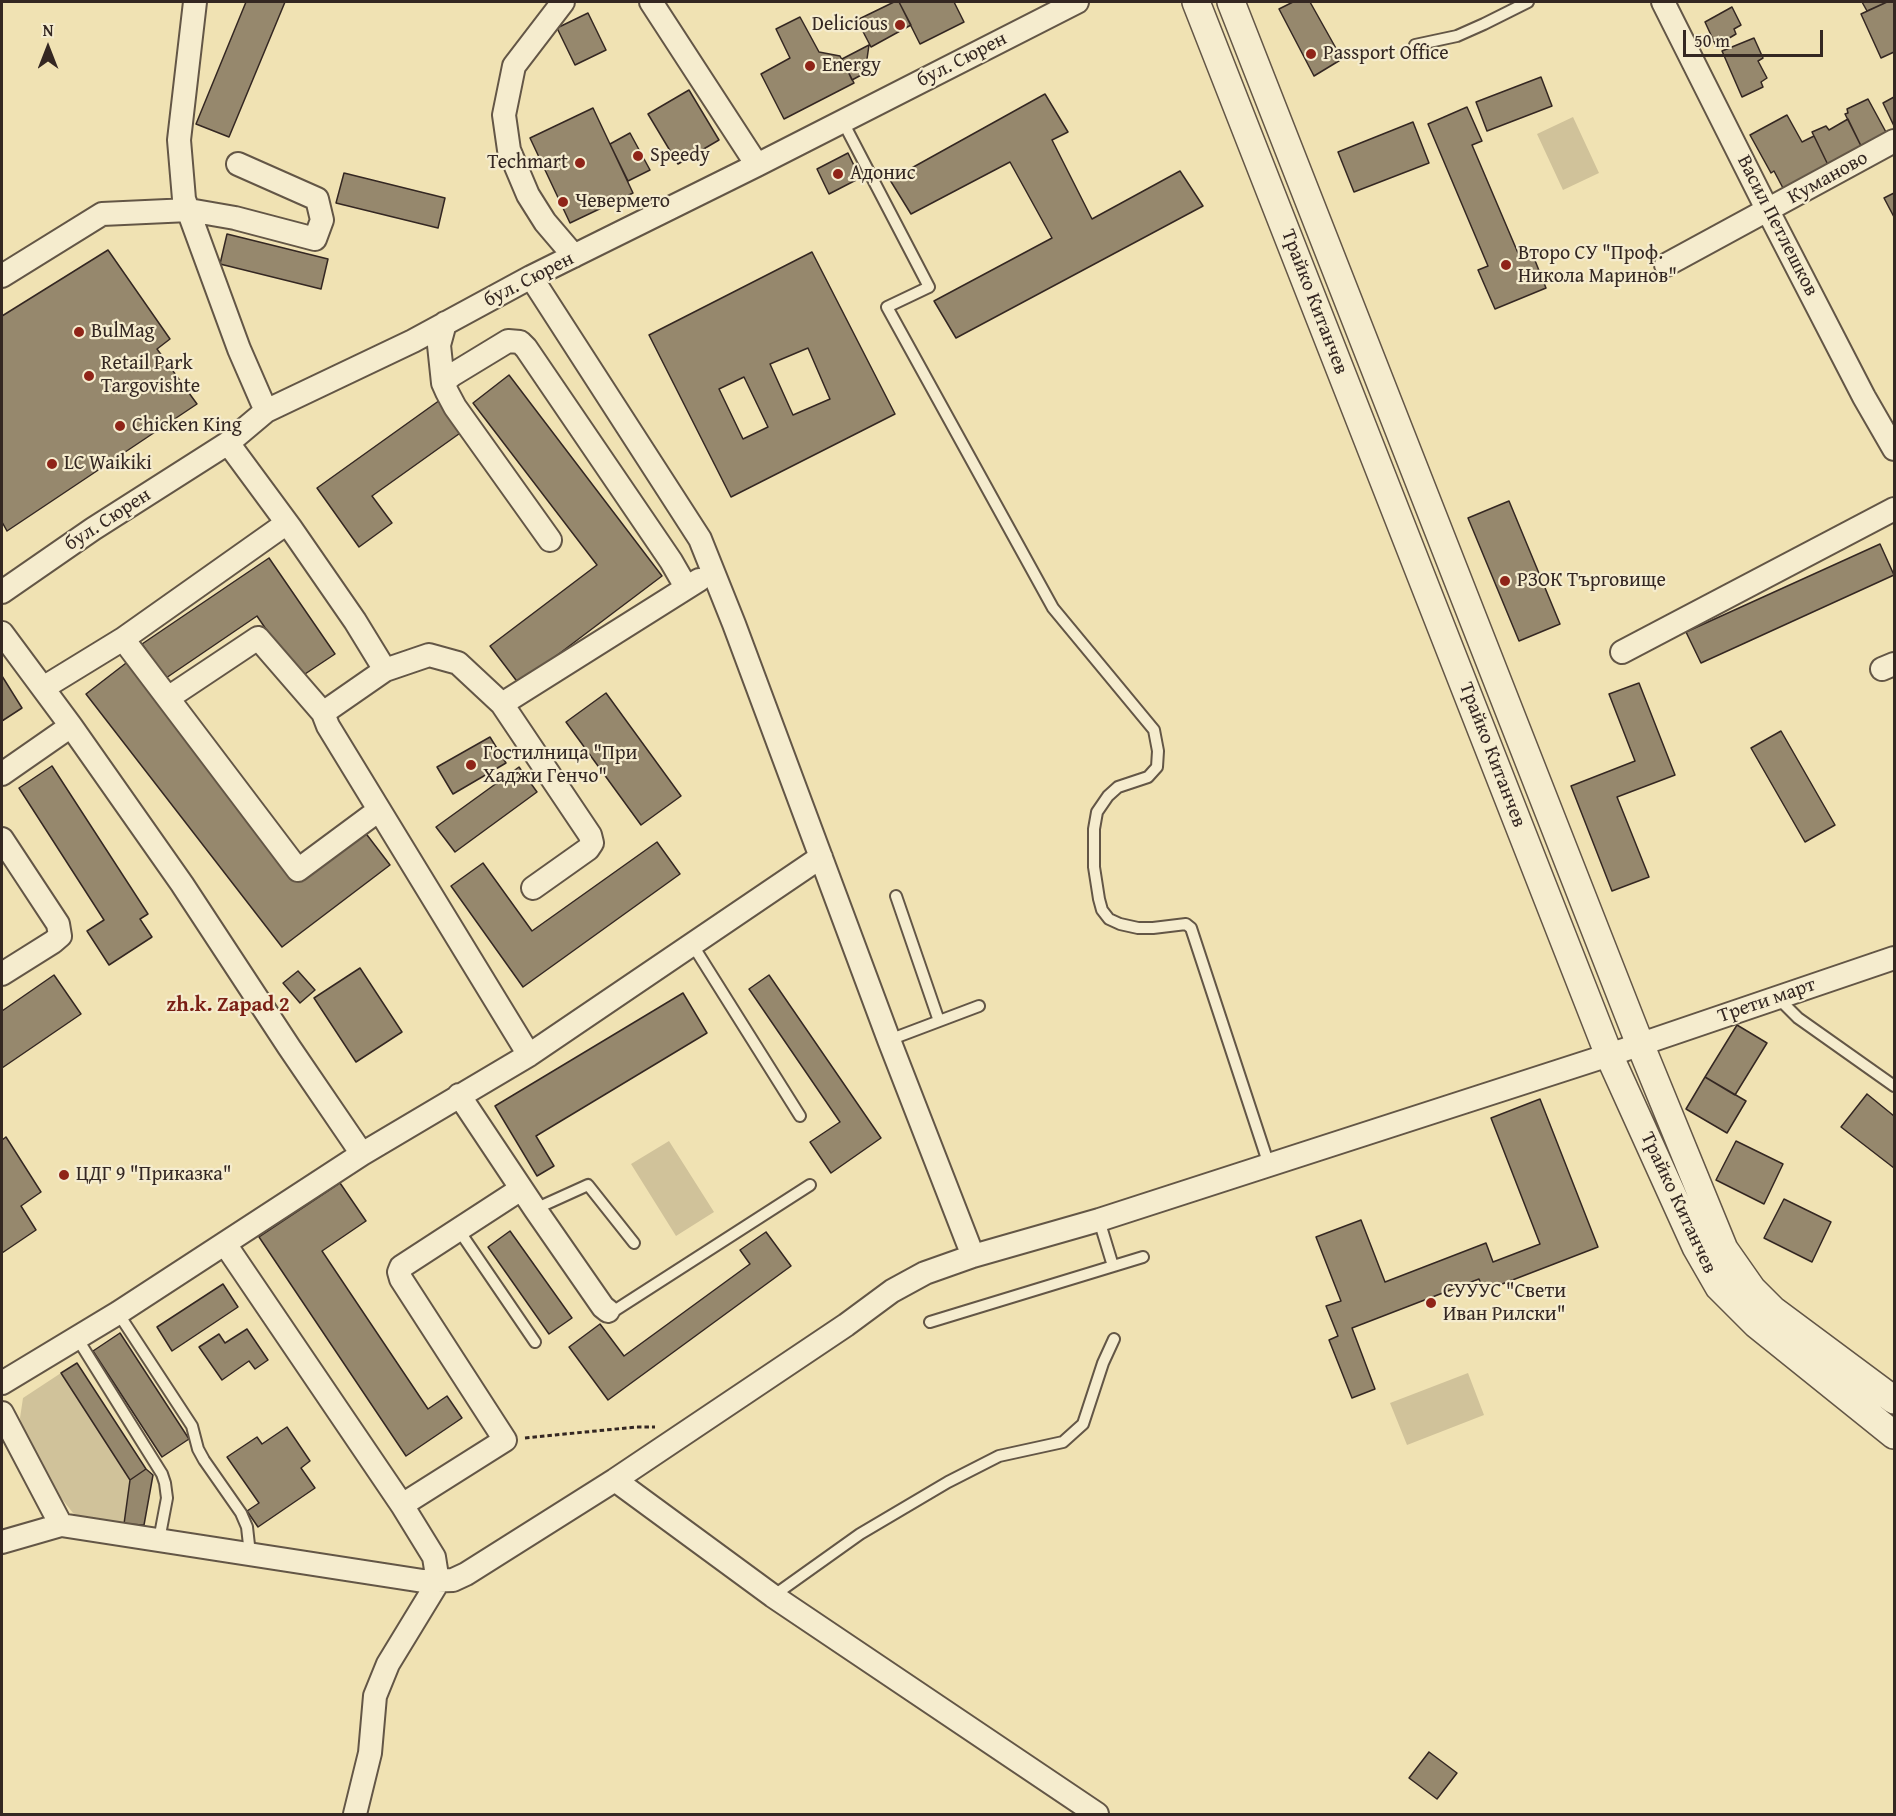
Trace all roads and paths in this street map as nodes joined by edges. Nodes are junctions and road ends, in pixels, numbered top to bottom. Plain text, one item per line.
1 (195, 2) edge
2 (563, 2) edge
3 (651, 2) edge
4 (1077, 2) edge
5 (1196, 2) edge
6 (1231, 2) edge
7 (1528, 2) edge
8 (1663, 2) edge
9 (1415, 45) dead end
10 (843, 122) junction
11 (1894, 141) edge
12 (238, 164) dead end
13 (757, 165) junction
14 (189, 210) junction
15 (1768, 211) junction
16 (574, 256) junction
17 (1666, 265) dead end
18 (2, 276) edge
19 (531, 277) junction
20 (445, 323) junction
21 (443, 383) junction
22 (266, 411) junction
23 (228, 443) junction
24 (1894, 449) edge
25 (1894, 509) edge
26 (286, 523) junction
27 (550, 540) dead end
28 (713, 572) junction
29 (686, 587) junction
30 (2, 592) edge
31 (2, 633) edge
32 (123, 639) junction
33 (1622, 652) dead end
34 (385, 670) junction
35 (43, 688) junction
36 (168, 698) junction
37 (502, 704) junction
38 (324, 713) junction
39 (71, 726) junction
40 (2, 774) edge
41 (379, 810) junction
42 (2, 839) edge
43 (821, 857) junction
44 (533, 888) dead end
45 (896, 896) dead end
46 (692, 944) junction
47 (1894, 958) edge
48 (2, 974) edge
49 (1777, 998) junction
50 (979, 1006) dead end
51 (939, 1021) junction
52 (889, 1040) junction
53 (1641, 1044) junction
54 (529, 1055) junction
55 (1609, 1055) junction
56 (1894, 1086) edge
57 (459, 1095) junction
58 (800, 1116) dead end
59 (362, 1154) junction
60 (1269, 1165) junction
61 (810, 1185) dead end
62 (521, 1189) junction
63 (535, 1209) junction
64 (1099, 1220) junction
65 (458, 1229) junction
66 (634, 1243) dead end
67 (225, 1244) junction
68 (973, 1256) junction
69 (1143, 1257) dead end
70 (1113, 1266) junction
71 (608, 1311) joint
72 (118, 1313) junction
73 (930, 1322) dead end
74 (77, 1338) junction
75 (1114, 1339) dead end
76 (535, 1342) dead end
77 (2, 1383) edge
78 (1894, 1400) edge
79 (2, 1413) edge
80 (659, 1427) dead end
81 (1894, 1435) edge
82 (505, 1440) junction
83 (615, 1480) junction
84 (402, 1505) junction
85 (61, 1525) junction
86 (159, 1540) junction
87 (2, 1542) edge
88 (250, 1554) junction
89 (438, 1582) junction
90 (773, 1596) junction
91 (355, 1815) edge
92 (1097, 1815) edge

1 - 14 street
2 - 16 street
3 - 13 street
4 - 10 street, бул. Сюрен
5 - 55 street, Трайко Китанчев
6 - 53 street, Трайко Китанчев
7 - 9 lane
8 - 15 street, Васил Петлешков
10 - 13 street, бул. Сюрен
10 - 60 lane
11 - 15 street, Куманово
12 - 14 street
13 - 16 street, бул. Сюрен
14 - 18 street
14 - 22 street
15 - 17 street, Куманово
15 - 24 street, Васил Петлешков
16 - 19 street, бул. Сюрен
19 - 20 street, бул. Сюрен
19 - 28 street
20 - 21 street
20 - 22 street, бул. Сюрен
21 - 27 street
21 - 29 street
22 - 23 street, бул. Сюрен
23 - 26 street
23 - 30 street, бул. Сюрен
25 - 33 street
26 - 32 street
26 - 34 street
28 - 29 street
28 - 43 street
29 - 37 street
31 - 35 street
32 - 35 street
32 - 36 street
34 - 37 street
34 - 38 street
35 - 39 street
36 - 38 street
36 - 41 street
37 - 44 street
38 - 41 street
39 - 40 street
39 - 59 street
41 - 54 street
42 - 48 street
43 - 46 street
43 - 52 street
45 - 51 lane
46 - 54 street
46 - 58 lane
47 - 49 street, Трети март
49 - 53 street, Трети март
49 - 56 lane
50 - 51 lane
51 - 52 lane
52 - 68 street
53 - 55 street, Трети март
53 - 78 street, Трайко Китанчев
54 - 57 street
55 - 60 street, Трети март
55 - 81 street, Трайко Китанчев
57 - 59 street
57 - 62 street
59 - 67 street
60 - 64 street, Трети март
61 - 71 lane
62 - 63 street
62 - 65 street
63 - 66 lane
63 - 71 street
64 - 68 street, Трети март
64 - 70 lane
65 - 76 lane
65 - 82 street
67 - 72 street
67 - 84 street
68 - 83 street, Трети март
69 - 70 lane
70 - 73 lane
72 - 74 street
72 - 88 lane
74 - 77 street
74 - 86 lane
75 - 90 lane
79 - 85 street
80 - 82 path
82 - 84 street
83 - 89 street, Трети март
83 - 90 street
84 - 89 street
85 - 86 street
85 - 87 street
86 - 88 street
88 - 89 street
89 - 91 street
90 - 92 street

